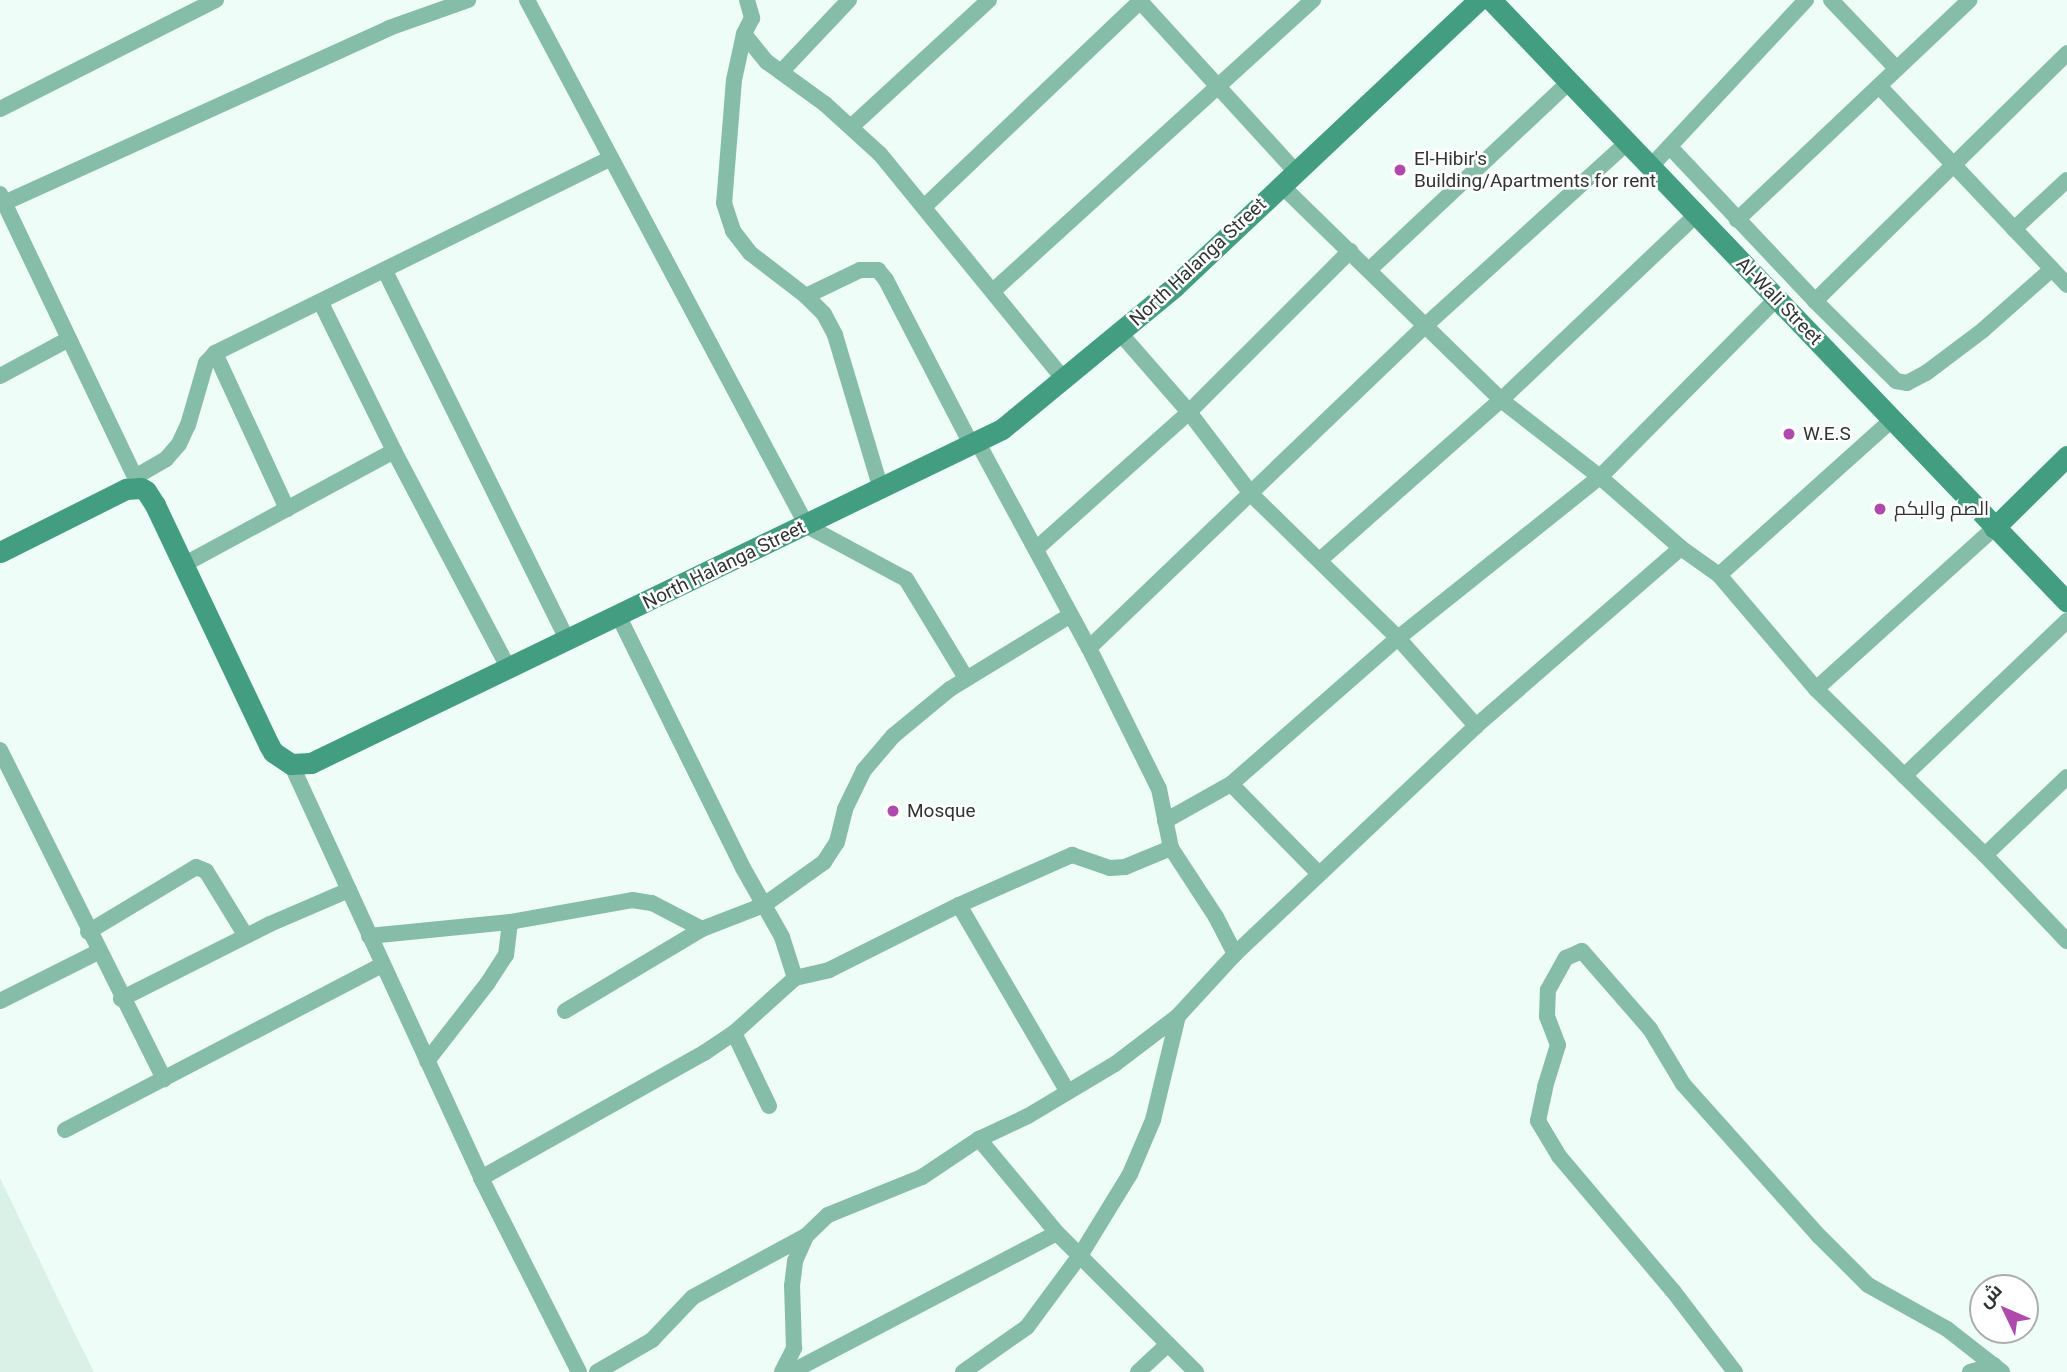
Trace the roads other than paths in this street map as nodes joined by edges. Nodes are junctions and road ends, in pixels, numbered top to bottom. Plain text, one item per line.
1 (216, 0) edge
2 (468, 0) edge
3 (527, 0) edge
4 (747, 0) edge
5 (849, 0) edge
6 (989, 0) edge
7 (1140, 0) edge
8 (1313, 0) edge
9 (1479, 0) edge
10 (1491, 0) edge
11 (1806, 0) edge
12 (1831, 0) edge
13 (1970, 0) edge
14 (744, 34) junction
15 (2067, 53) edge
16 (1897, 69) junction
17 (781, 72) junction
18 (1569, 82) junction
19 (1880, 86) junction
20 (1219, 87) junction
21 (0, 109) edge
22 (852, 126) junction
23 (1627, 143) junction
24 (611, 158) junction
25 (1660, 158) junction
26 (1954, 165) junction
27 (1288, 178) junction
28 (2067, 180) edge
29 (2, 198) edge
30 (924, 206) junction
31 (1696, 215) junction
32 (1737, 220) junction
33 (2014, 229) junction
34 (1350, 251) junction
35 (2052, 269) junction
36 (1369, 270) junction
37 (385, 271) junction
38 (2067, 285) edge
39 (993, 292) junction
40 (806, 296) junction
41 (1776, 299) junction
42 (1815, 301) junction
43 (321, 303) junction
44 (1426, 325) junction
45 (1120, 333) junction
46 (69, 339) junction
47 (215, 353) junction
48 (0, 376) edge
49 (1065, 381) junction
50 (1501, 400) junction
51 (1189, 412) junction
52 (1894, 418) junction
53 (975, 445) junction
54 (394, 451) junction
55 (2067, 456) edge
56 (1600, 477) junction
57 (138, 482) junction
58 (881, 489) junction
59 (1252, 495) junction
60 (286, 509) junction
61 (807, 526) junction
62 (1994, 528) junction
63 (1681, 548) junction
64 (1036, 549) junction
65 (0, 552) edge
66 (1321, 559) junction
67 (183, 565) junction
68 (1719, 575) junction
69 (2067, 602) edge
70 (618, 615) junction
71 (1069, 616) junction
72 (2067, 621) edge
73 (1398, 638) junction
74 (568, 641) junction
75 (1089, 648) junction
76 (509, 669) junction
77 (966, 678) junction
78 (1816, 689) junction
79 (1476, 726) junction
80 (0, 750) edge
81 (291, 764) junction
82 (1904, 776) junction
83 (2067, 777) edge
84 (1231, 784) junction
85 (1165, 821) junction
86 (1171, 848) junction
87 (1985, 855) junction
88 (1319, 874) junction
89 (349, 890) junction
90 (764, 905) junction
91 (959, 905) junction
92 (510, 922) junction
93 (702, 929) junction
94 (88, 932) junction
95 (246, 936) junction
96 (369, 936) junction
97 (2066, 936) edge
98 (98, 952) junction
99 (1234, 954) junction
100 (382, 965) junction
101 (795, 978) junction
102 (121, 999) junction
103 (0, 1002) edge
104 (565, 1011) dead end
105 (1178, 1016) junction
106 (734, 1033) junction
107 (427, 1061) junction
108 (164, 1079) junction
109 (1068, 1092) junction
110 (769, 1106) dead end
111 (65, 1130) dead end
112 (979, 1139) junction
113 (481, 1178) junction
114 (1057, 1233) junction
115 (806, 1236) junction
116 (1081, 1254) junction
117 (1168, 1344) junction
118 (1998, 1369) edge
119 (579, 1372) edge
120 (597, 1372) edge
121 (782, 1372) edge
122 (791, 1372) edge
123 (963, 1372) edge
124 (1138, 1372) edge
125 (1196, 1372) edge
126 (1735, 1372) edge
127 (1970, 1372) edge

1 - 21 street
2 - 29 street
3 - 24 street
4 - 14 street
5 - 17 street
6 - 22 street
7 - 20 street
7 - 30 street
8 - 20 street
9 - 27 street, North Halanga Street
10 - 18 street, Al-Wali Street
11 - 25 street
12 - 16 street
13 - 16 street
14 - 17 street
14 - 40 street
15 - 26 street
16 - 19 street
17 - 22 street
18 - 23 street, Al-Wali Street
18 - 36 street
19 - 26 street
19 - 32 street
20 - 27 street
20 - 39 street
22 - 30 street
23 - 25 street, Al-Wali Street
23 - 44 street
24 - 37 street
24 - 61 street
25 - 31 street, Al-Wali Street
25 - 32 street
26 - 33 street
26 - 42 street
27 - 34 street
27 - 45 street, North Halanga Street
28 - 33 street
29 - 46 street
30 - 39 street
31 - 41 street, Al-Wali Street
31 - 50 street
32 - 42 street
33 - 35 street
34 - 36 street
34 - 51 street
35 - 38 street
35 - 42 street
36 - 44 street
37 - 43 street
37 - 74 street
39 - 49 street
40 - 53 street
40 - 58 street
41 - 52 street, Al-Wali Street
41 - 56 street
43 - 47 street
43 - 54 street
44 - 50 street
44 - 59 street
45 - 49 street, North Halanga Street
45 - 51 street
46 - 48 street
46 - 57 street
47 - 57 street
47 - 60 street
49 - 53 street, North Halanga Street
50 - 56 street
50 - 66 street
51 - 59 street
51 - 64 street
52 - 62 street, Al-Wali Street
52 - 68 street
53 - 58 street, North Halanga Street
53 - 64 street
54 - 60 street
54 - 76 street
55 - 62 street
56 - 63 street
56 - 73 street
57 - 65 street
57 - 67 street
58 - 61 street, North Halanga Street
59 - 66 street
59 - 75 street
60 - 67 street
61 - 70 street, North Halanga Street
61 - 77 street
62 - 69 street, Al-Wali Street
62 - 78 street
63 - 68 street
63 - 79 street
64 - 71 street
66 - 73 street
67 - 81 street
68 - 78 street
70 - 74 street, North Halanga Street
70 - 90 street
71 - 75 street
71 - 77 street
72 - 82 street
73 - 79 street
73 - 84 street
74 - 76 street, North Halanga Street
75 - 85 street
76 - 81 street, North Halanga Street
77 - 90 street
78 - 82 street
79 - 88 street
80 - 94 street
81 - 89 street
82 - 87 street
83 - 87 street
84 - 85 street
84 - 88 street
85 - 86 street
86 - 91 street
86 - 99 street
87 - 97 street
88 - 99 street
89 - 95 street
89 - 96 street
90 - 93 street
90 - 101 street
91 - 101 street
91 - 109 street
92 - 93 street
92 - 96 street
92 - 107 street
93 - 104 street
94 - 95 street
94 - 98 street
95 - 102 street
96 - 100 street
98 - 102 street
98 - 103 street
99 - 105 street
100 - 107 street
100 - 108 street
101 - 106 street
102 - 108 street
105 - 109 street
105 - 116 street
106 - 110 street
106 - 113 street
107 - 113 street
108 - 111 street
109 - 112 street
112 - 114 street
112 - 115 street
113 - 119 street
114 - 116 street
114 - 122 street
115 - 120 street
115 - 121 street
116 - 117 street
116 - 123 street
117 - 124 street
117 - 125 street
118 - 126 street
118 - 127 street

